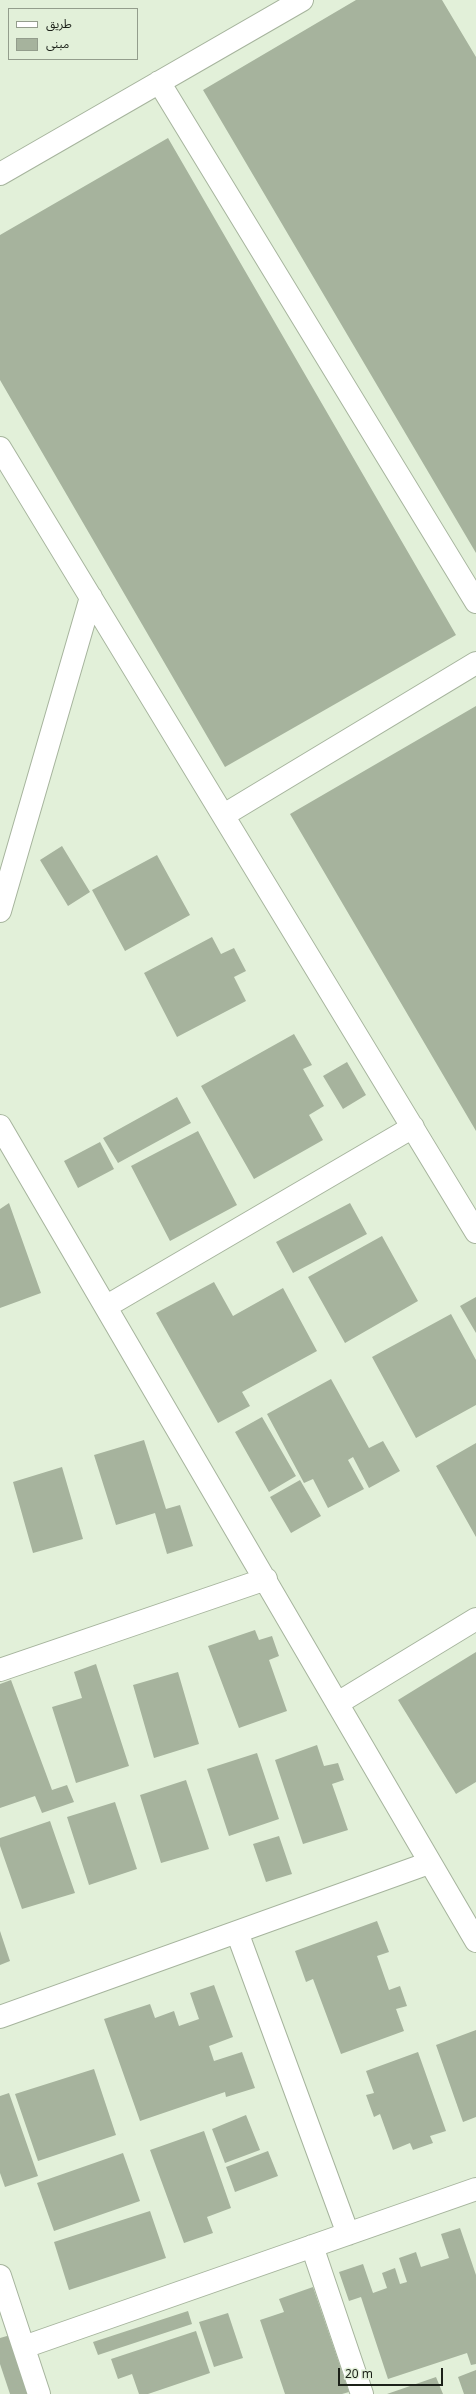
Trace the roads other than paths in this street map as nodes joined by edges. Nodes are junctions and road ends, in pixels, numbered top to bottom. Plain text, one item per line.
1 (302, 0) edge
2 (160, 82) junction
3 (0, 174) edge
4 (0, 448) edge
5 (91, 597) junction
6 (476, 602) edge
7 (476, 663) edge
8 (224, 815) junction
9 (0, 911) edge
10 (0, 1126) edge
11 (413, 1127) junction
12 (476, 1232) edge
13 (107, 1306) junction
14 (266, 1579) junction
15 (476, 1619) edge
16 (0, 1670) edge
17 (338, 1703) junction
18 (429, 1863) junction
19 (237, 1932) junction
20 (476, 1941) edge
21 (0, 2017) edge
22 (476, 2189) edge
23 (348, 2234) junction
24 (312, 2246) junction
25 (0, 2276) edge
26 (24, 2347) junction
27 (39, 2394) edge
28 (362, 2394) edge

1 - 2 street
2 - 3 street
2 - 6 street
4 - 5 street
5 - 8 street
5 - 9 street
7 - 8 street
8 - 11 street
10 - 13 street
11 - 12 street
11 - 13 street
13 - 14 street
14 - 16 street
14 - 17 street
15 - 17 street
17 - 18 street
18 - 19 street
18 - 20 street
19 - 21 street
19 - 23 street
22 - 23 street
23 - 24 street
24 - 26 street
24 - 28 street
25 - 26 street
26 - 27 street

